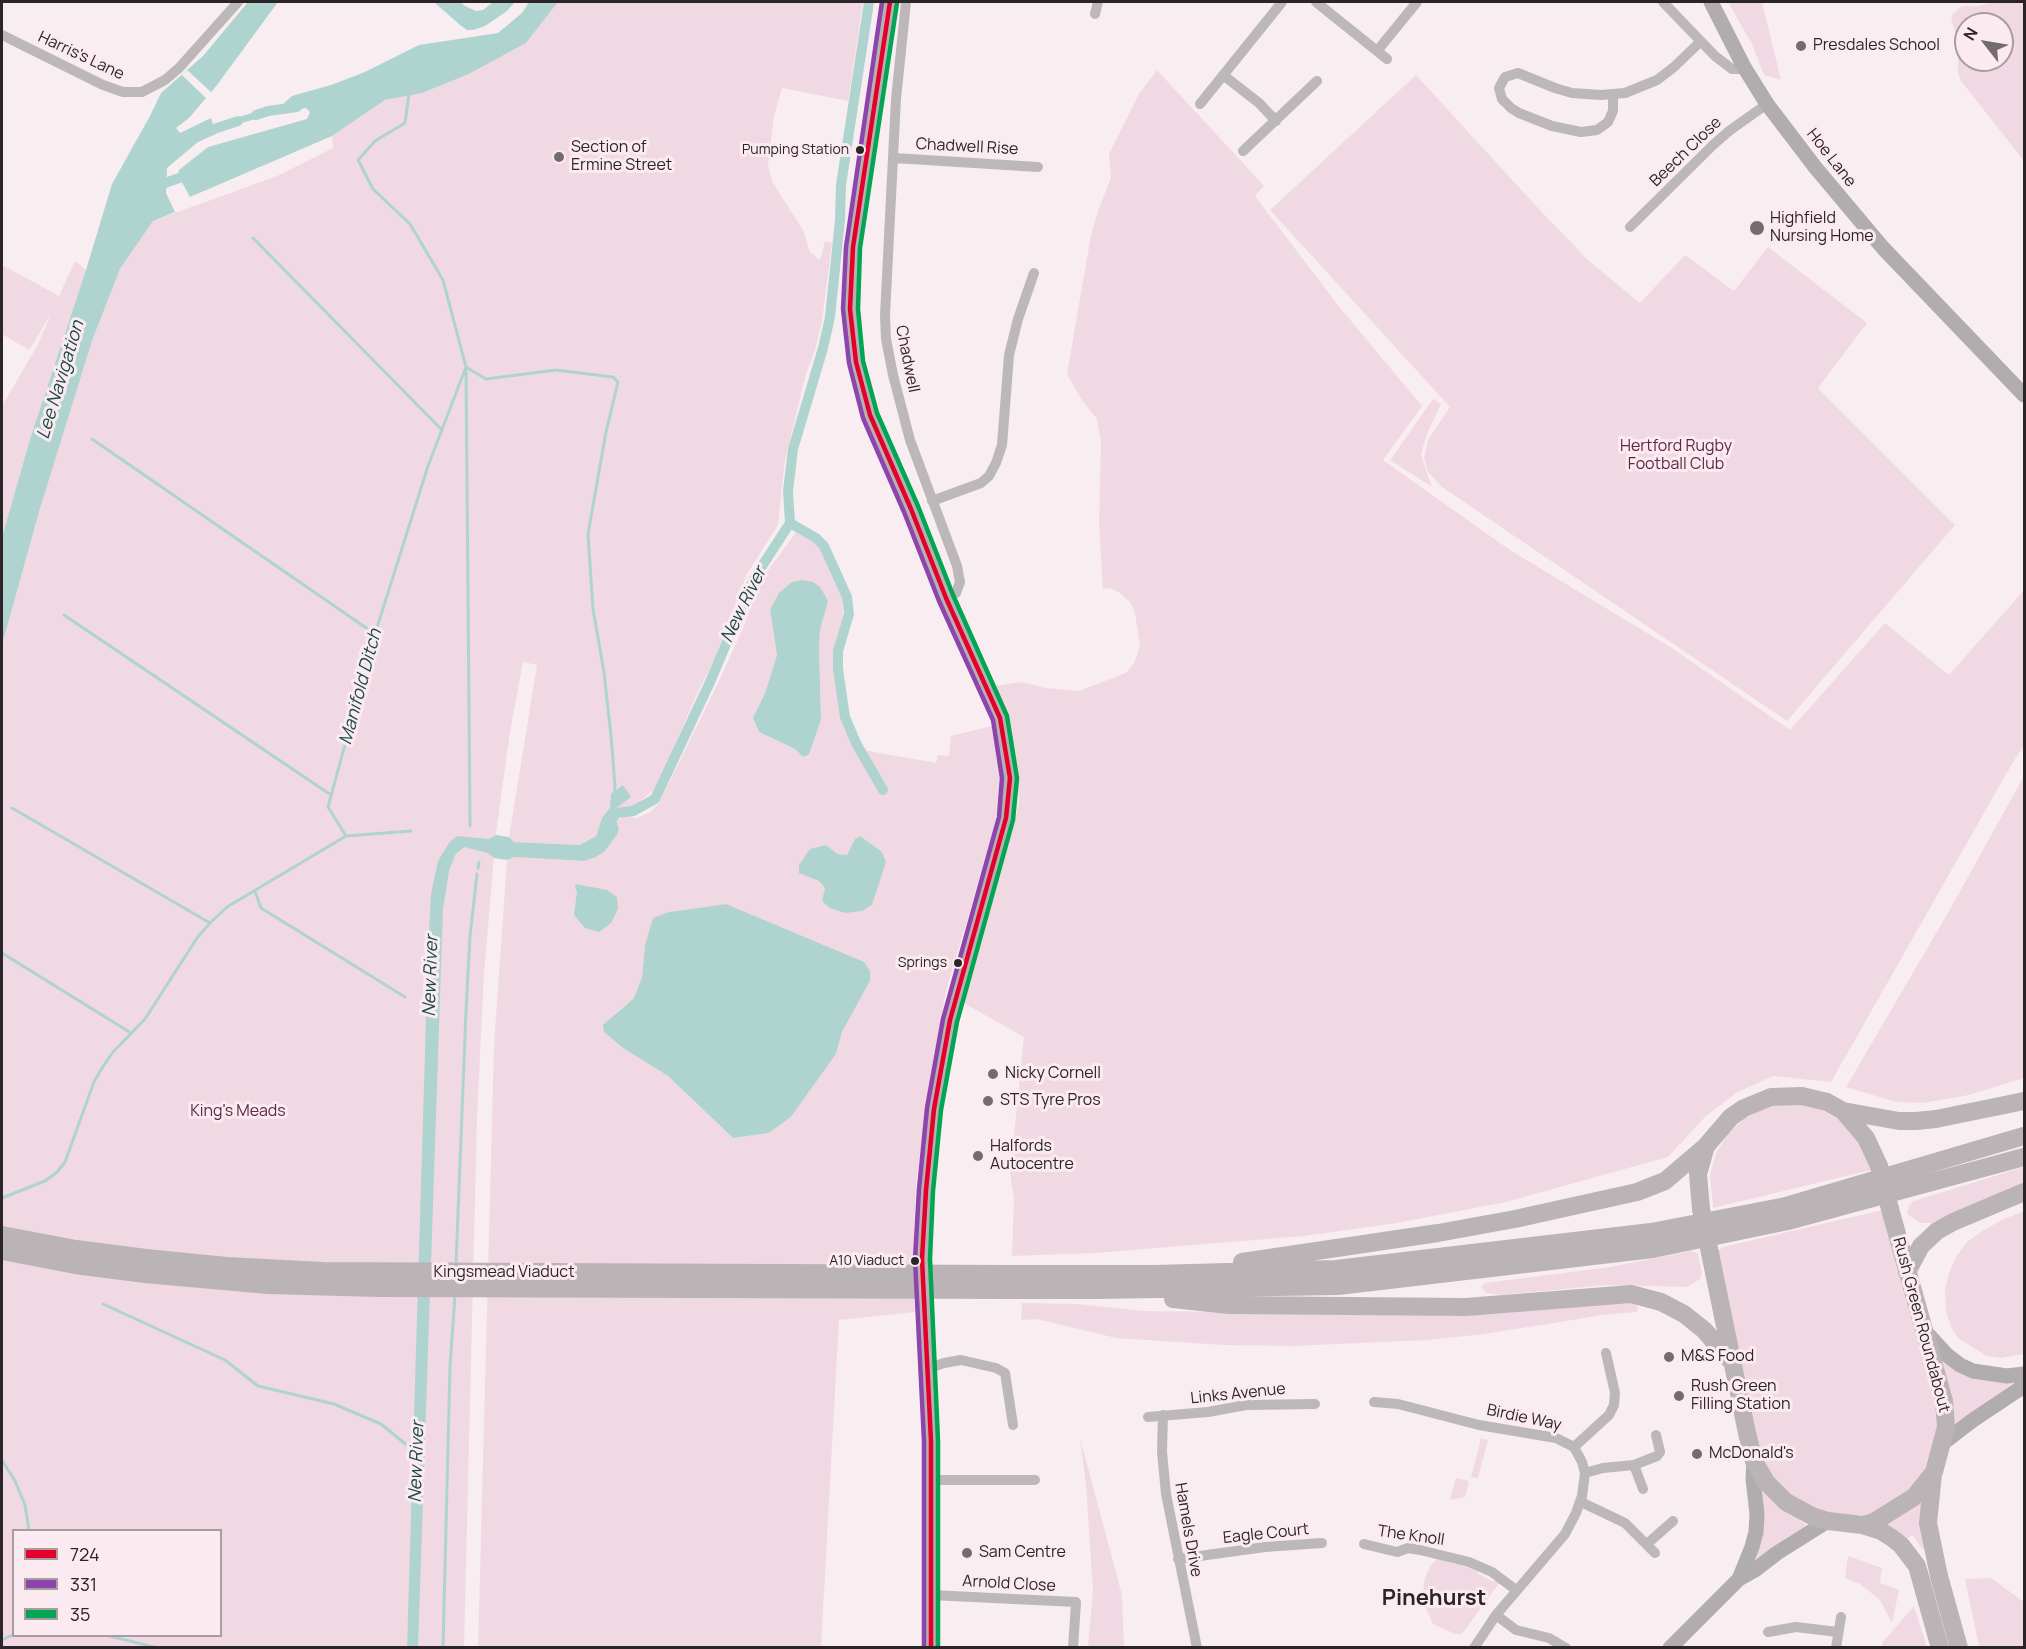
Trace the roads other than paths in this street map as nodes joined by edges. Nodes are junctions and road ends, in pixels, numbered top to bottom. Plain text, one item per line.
1 (238, 2) edge
2 (890, 2) edge
3 (906, 2) edge
4 (1098, 2) edge
5 (1282, 2) edge
6 (1316, 2) edge
7 (1417, 2) edge
8 (1663, 2) edge
9 (1711, 2) edge
10 (1095, 14) dead end
11 (2, 35) edge
12 (1700, 42) junction
13 (1377, 51) junction
14 (1387, 59) dead end
15 (1744, 67) junction
16 (1223, 75) junction
17 (1317, 81) dead end
18 (1613, 95) junction
19 (1200, 104) dead end
20 (1767, 104) junction
21 (1276, 121) junction
22 (1243, 151) dead end
23 (894, 158) junction
24 (1038, 167) dead end
25 (1630, 227) dead end
26 (1034, 273) dead end
27 (2025, 395) edge
28 (932, 501) junction
29 (946, 598) junction
30 (2025, 1101) edge
31 (1842, 1111) junction
32 (2025, 1136) edge
33 (1706, 1146) junction
34 (2025, 1157) edge
35 (2025, 1192) edge
36 (2, 1235) edge
37 (2, 1251) edge
38 (1907, 1272) junction
39 (1154, 1274) junction
40 (1009, 1282) junction
41 (1097, 1290) junction
42 (1923, 1329) junction
43 (1606, 1353) dead end
44 (1731, 1361) junction
45 (927, 1369) junction
46 (2025, 1374) edge
47 (2025, 1386) edge
48 (1374, 1402) dead end
49 (1315, 1404) dead end
50 (1163, 1415) junction
51 (1148, 1417) dead end
52 (1012, 1425) dead end
53 (1656, 1435) dead end
54 (1943, 1443) junction
55 (1574, 1447) junction
56 (1754, 1461) junction
57 (1634, 1465) junction
58 (1934, 1472) junction
59 (1585, 1473) junction
60 (932, 1480) junction
61 (1035, 1480) dead end
62 (1643, 1489) dead end
63 (1581, 1502) junction
64 (1673, 1521) dead end
65 (1828, 1521) junction
66 (1862, 1525) junction
67 (1322, 1543) dead end
68 (1364, 1544) dead end
69 (1178, 1559) junction
70 (1738, 1579) junction
71 (1516, 1590) junction
72 (931, 1595) junction
73 (1496, 1615) junction
74 (1841, 1617) dead end
75 (1768, 1632) dead end
76 (1838, 1632) junction
77 (931, 1647) edge
78 (1073, 1647) edge
79 (1197, 1647) edge
80 (1473, 1647) edge
81 (1566, 1647) edge
82 (1670, 1647) edge
83 (1836, 1647) edge
84 (1940, 1647) edge
85 (1959, 1647) edge

1 - 11 street, Harris's Lane
2 - 29 main road
3 - 23 street, Chadwell
4 - 10 street
5 - 16 street
6 - 13 street
7 - 13 street
8 - 12 street
9 - 15 main road, Hoe Lane
12 - 15 street
12 - 18 street
13 - 14 street
15 - 20 main road, Hoe Lane
16 - 19 street
16 - 21 street
17 - 21 street
18 - 18 street
20 - 25 street, Beech Close
20 - 27 main road, Hoe Lane
21 - 22 street
23 - 24 street, Chadwell Rise
23 - 28 street, Chadwell
26 - 28 street
28 - 29 street, Chadwell
29 - 45 main road
30 - 31 highway
31 - 33 highway, Rush Green Roundabout
31 - 38 highway, Rush Green Roundabout, bridge
32 - 39 highway
33 - 39 highway
33 - 44 highway, Rush Green Roundabout, bridge
34 - 41 highway
35 - 38 highway
36 - 40 highway, Kingsmead Viaduct, bridge
37 - 40 highway, Kingsmead Viaduct, bridge
38 - 42 highway, Rush Green Roundabout
39 - 40 highway
40 - 41 highway
41 - 44 highway
42 - 46 main road
42 - 54 highway, Rush Green Roundabout
43 - 55 street
44 - 56 highway, Rush Green Roundabout
45 - 52 street
45 - 60 main road
47 - 54 main road
48 - 55 street, Birdie Way
49 - 50 street, Links Avenue
50 - 51 street, Links Avenue
50 - 69 street, Hamels Drive
53 - 57 street
54 - 58 highway, Rush Green Roundabout
55 - 59 street, Birdie Way
56 - 65 highway, Rush Green Roundabout
56 - 70 main road
57 - 59 street
57 - 62 street
58 - 66 highway, Rush Green Roundabout
58 - 85 highway
59 - 63 street
60 - 61 street
60 - 72 main road
63 - 64 street
63 - 71 street
65 - 66 highway, Rush Green Roundabout
65 - 70 main road
66 - 84 highway
67 - 69 street, Eagle Court
68 - 71 street, The Knoll
69 - 79 street, Hamels Drive
70 - 82 main road
71 - 73 street
72 - 77 main road
72 - 78 street, Arnold Close
73 - 80 street
73 - 81 street
74 - 76 street
75 - 76 street
76 - 83 street

